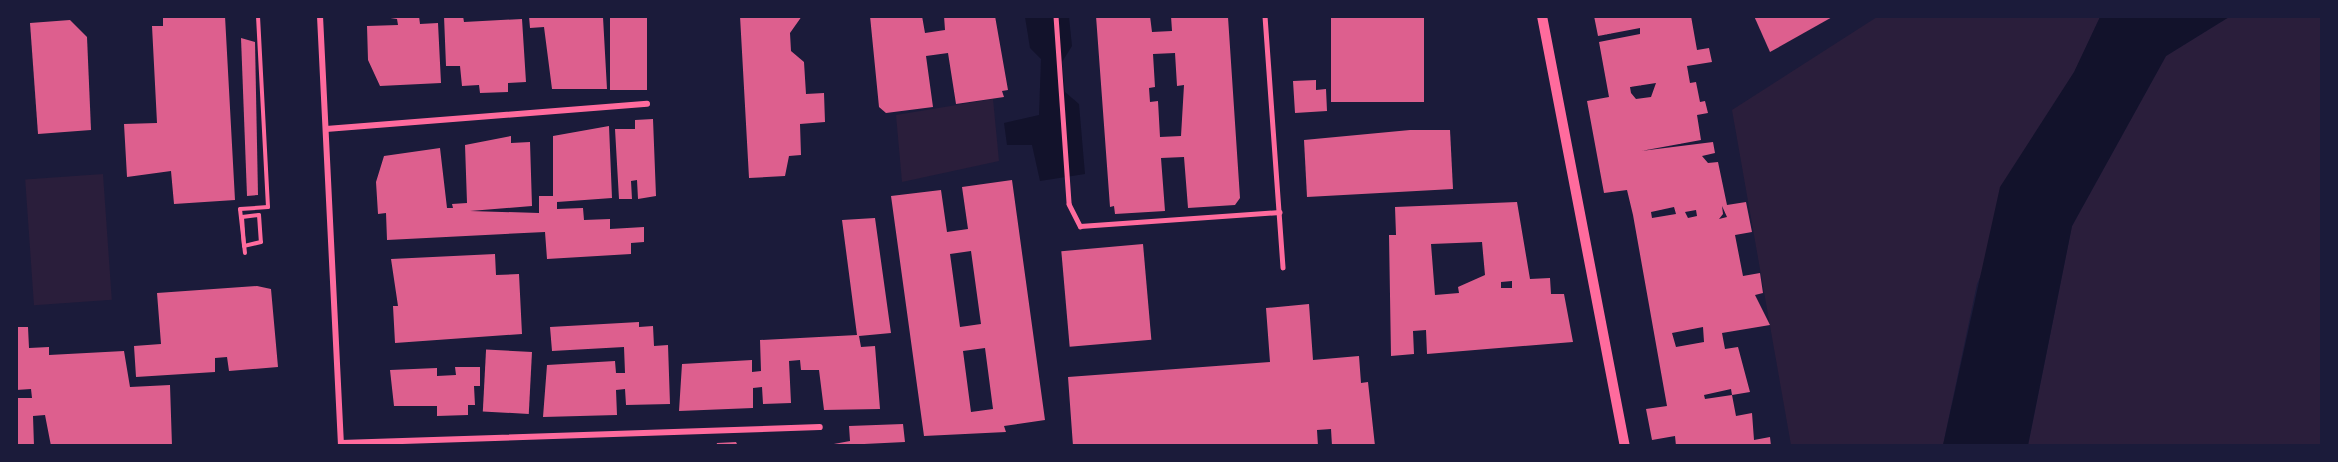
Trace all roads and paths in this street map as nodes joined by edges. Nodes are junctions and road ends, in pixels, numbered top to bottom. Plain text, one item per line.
1 (258, 16) edge
2 (320, 16) edge
3 (1056, 16) edge
4 (1265, 16) edge
5 (1542, 16) edge
6 (647, 104) dead end
7 (326, 129) junction
8 (1280, 212) junction
9 (244, 246) joint
10 (244, 252) dead end
11 (1283, 267) dead end
12 (820, 427) dead end
13 (341, 444) edge
14 (1625, 446) edge

1 - 10 path
2 - 7 street
3 - 8 lane
4 - 8 lane
5 - 14 street
6 - 7 street
7 - 13 street
8 - 11 lane
9 - 9 path
12 - 13 street

